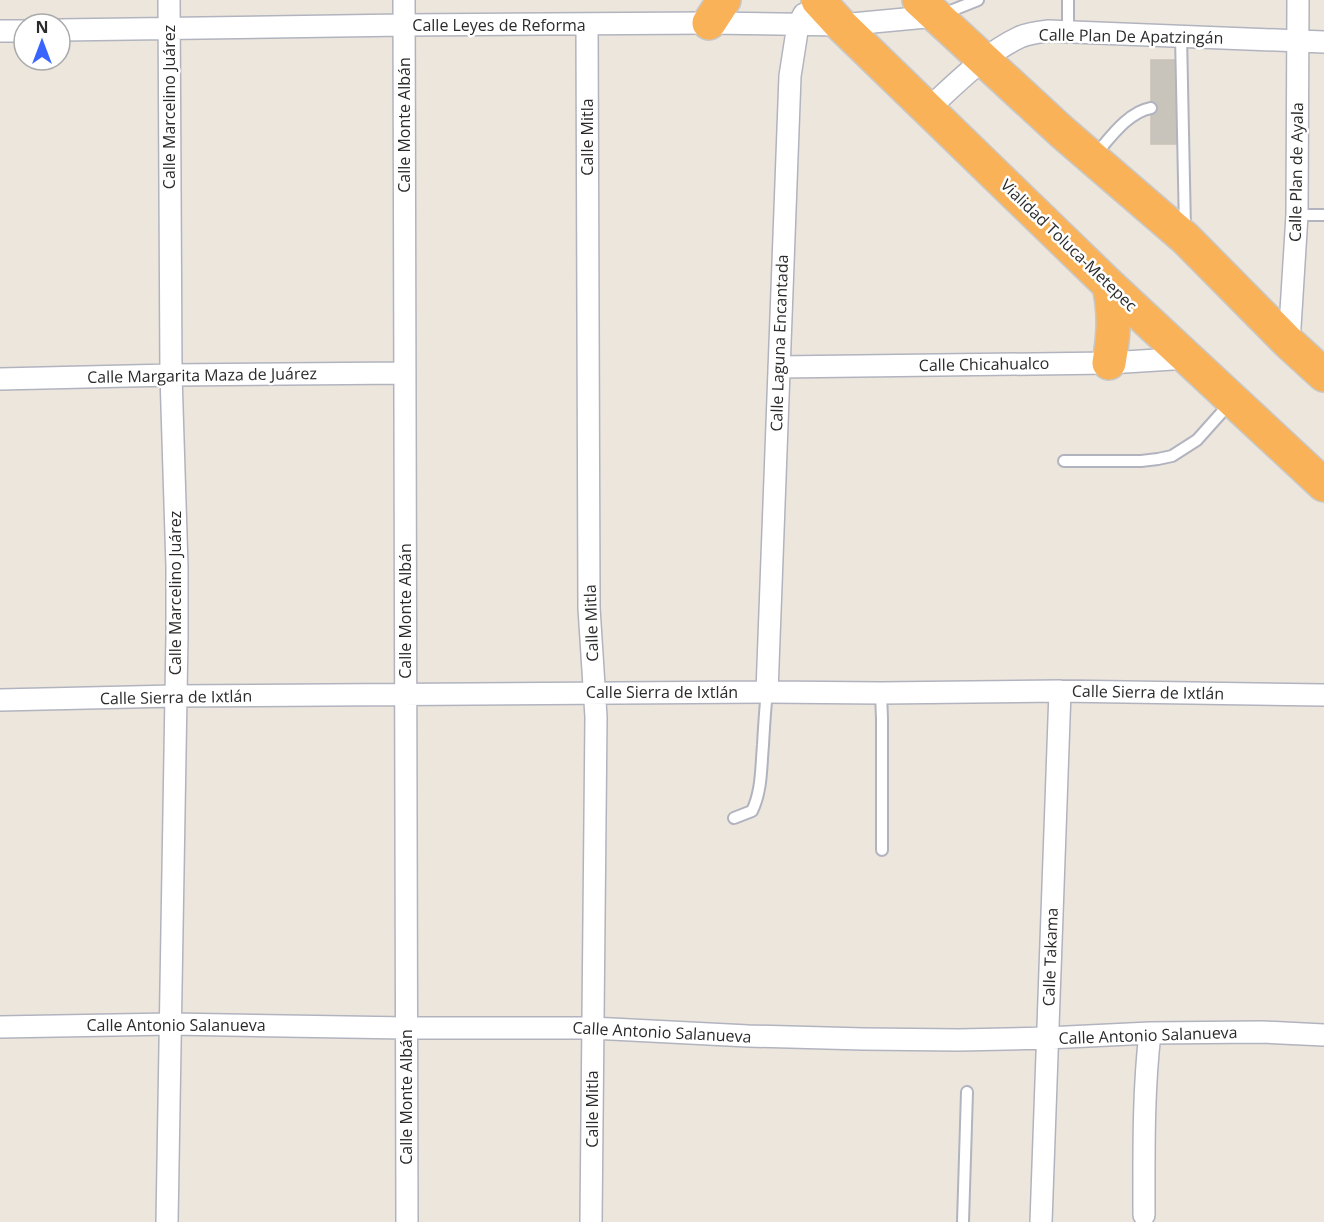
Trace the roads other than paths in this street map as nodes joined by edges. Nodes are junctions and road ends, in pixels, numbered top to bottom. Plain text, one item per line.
1 (169, 0) edge
2 (404, 0) edge
3 (813, 0) edge
4 (978, 0) edge
5 (1068, 0) edge
6 (1298, 0) edge
7 (928, 8) edge
8 (717, 11) edge
9 (808, 12) edge
10 (587, 24) junction
11 (404, 25) junction
12 (841, 25) junction
13 (169, 29) junction
14 (72, 30) edge
15 (1068, 31) junction
16 (1181, 36) junction
17 (1298, 41) junction
18 (1324, 42) edge
19 (982, 60) junction
20 (1151, 108) dead end
21 (928, 110) junction
22 (1092, 158) junction
23 (1296, 215) junction
24 (1324, 215) edge
25 (1185, 238) junction
26 (1109, 285) junction
27 (1289, 343) junction
28 (1189, 358) junction
29 (1109, 363) junction
30 (778, 367) junction
31 (405, 373) junction
32 (171, 375) junction
33 (1324, 375) edge
34 (0, 379) edge
35 (1233, 400) junction
36 (1064, 461) dead end
37 (1324, 485) edge
38 (1060, 691) junction
39 (595, 692) junction
40 (767, 692) junction
41 (881, 693) junction
42 (405, 694) junction
43 (1324, 695) edge
44 (175, 696) junction
45 (0, 700) edge
46 (734, 818) dead end
47 (882, 850) dead end
48 (171, 1024) junction
49 (0, 1027) edge
50 (406, 1028) junction
51 (592, 1028) junction
52 (1150, 1033) junction
53 (1324, 1035) edge
54 (1047, 1038) junction
55 (967, 1092) dead end
56 (1144, 1215) dead end
57 (167, 1222) edge
58 (406, 1222) edge
59 (591, 1222) edge
60 (963, 1222) edge
61 (1041, 1222) edge

1 - 13 street, Calle Marcelino Juárez
2 - 11 street, Calle Monte Albán
3 - 9 street, Calle Laguna Encantada
4 - 7 lane
5 - 15 lane
6 - 17 street, Calle Plan de Ayala
7 - 12 street
7 - 19 highway
8 - 9 street, Calle Leyes de Reforma
8 - 10 street, Calle Leyes de Reforma
9 - 12 highway, Vialidad Toluca-Metepec
9 - 30 street, Calle Laguna Encantada
10 - 11 street, Calle Leyes de Reforma
10 - 39 street, Calle Mitla
11 - 13 street, Calle Leyes de Reforma
11 - 31 street, Calle Monte Albán
12 - 21 highway, Vialidad Toluca-Metepec
13 - 14 street, Calle Leyes de Reforma
13 - 32 street, Calle Marcelino Juárez
15 - 16 street, Calle Plan De Apatzingán
15 - 19 street, Calle Plan De Apatzingán
16 - 17 street, Calle Plan De Apatzingán
16 - 25 lane
17 - 18 street, Calle Plan De Apatzingán
17 - 23 street, Calle Plan de Ayala
19 - 21 street, Calle Plan De Apatzingán
19 - 22 highway
20 - 22 lane
21 - 26 highway, Vialidad Toluca-Metepec
22 - 25 highway
23 - 24 lane
23 - 27 street, Calle Plan de Ayala
25 - 27 highway
26 - 28 highway, Vialidad Toluca-Metepec
26 - 29 highway
27 - 33 highway
28 - 29 street, Calle Chicahualco
28 - 35 highway, Vialidad Toluca-Metepec
29 - 30 street, Calle Chicahualco
30 - 40 street, Calle Laguna Encantada
31 - 32 street, Calle Margarita Maza de Juárez
31 - 42 street, Calle Monte Albán
32 - 34 street, Calle Margarita Maza de Juárez
32 - 44 street, Calle Marcelino Juárez
35 - 36 lane
35 - 37 highway, Vialidad Toluca-Metepec
38 - 41 street, Calle Sierra de Ixtlán
38 - 43 street, Calle Sierra de Ixtlán
38 - 54 street, Calle Takama
39 - 40 street, Calle Sierra de Ixtlán
39 - 42 street, Calle Sierra de Ixtlán
39 - 51 street, Calle Mitla
40 - 41 street, Calle Sierra de Ixtlán
40 - 46 lane
41 - 47 lane
42 - 44 street, Calle Sierra de Ixtlán
42 - 50 street, Calle Monte Albán
44 - 45 street, Calle Sierra de Ixtlán
44 - 48 street, Calle Marcelino Juárez
48 - 49 street, Calle Antonio Salanueva
48 - 50 street, Calle Antonio Salanueva
48 - 57 street, Calle Marcelino Juárez
50 - 51 street, Calle Antonio Salanueva
50 - 58 street, Calle Monte Albán
51 - 54 street, Calle Antonio Salanueva
51 - 59 street, Calle Mitla
52 - 53 street, Calle Antonio Salanueva
52 - 54 street, Calle Antonio Salanueva
52 - 56 street
54 - 61 street, Calle Takama
55 - 60 lane

